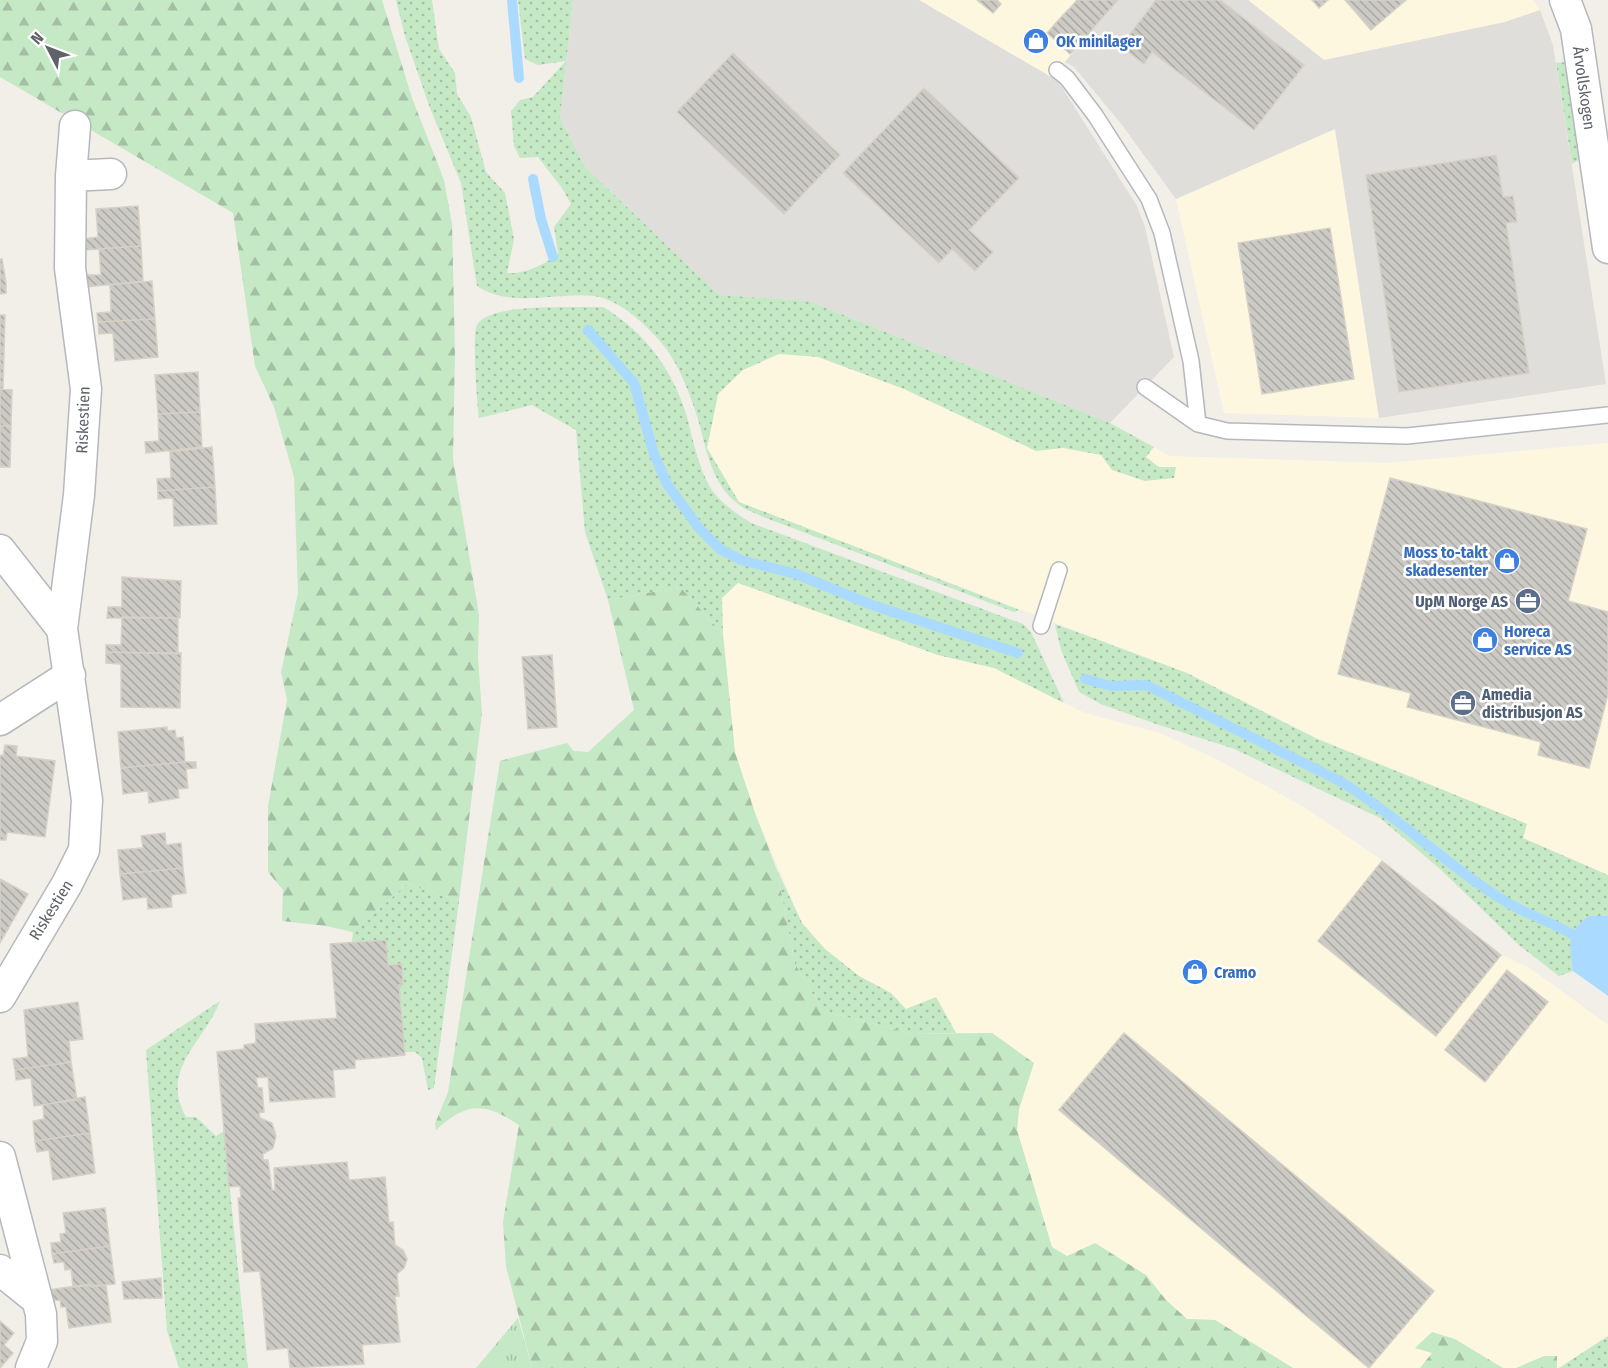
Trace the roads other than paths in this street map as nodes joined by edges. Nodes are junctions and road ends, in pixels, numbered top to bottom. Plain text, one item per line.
1 (1564, 0) edge
2 (1058, 70) dead end
3 (75, 126) dead end
4 (111, 174) dead end
5 (71, 176) junction
6 (1608, 248) edge
7 (1145, 387) dead end
8 (1608, 415) edge
9 (1198, 424) junction
10 (0, 550) edge
11 (1059, 570) dead end
12 (1041, 626) dead end
13 (62, 629) junction
14 (70, 675) junction
15 (0, 720) edge
16 (0, 996) edge
17 (0, 1157) edge
18 (0, 1270) edge
19 (35, 1298) junction
20 (31, 1368) edge

1 - 6 street, Årvollskogen
2 - 9 lane
3 - 5 street, Riskestien
4 - 5 street
5 - 13 street, Riskestien
7 - 9 lane
8 - 9 lane
10 - 13 street, Riskestien
11 - 12 lane
13 - 14 street, Riskestien
14 - 15 street
14 - 16 street, Riskestien
17 - 19 street
18 - 19 street
19 - 20 street

